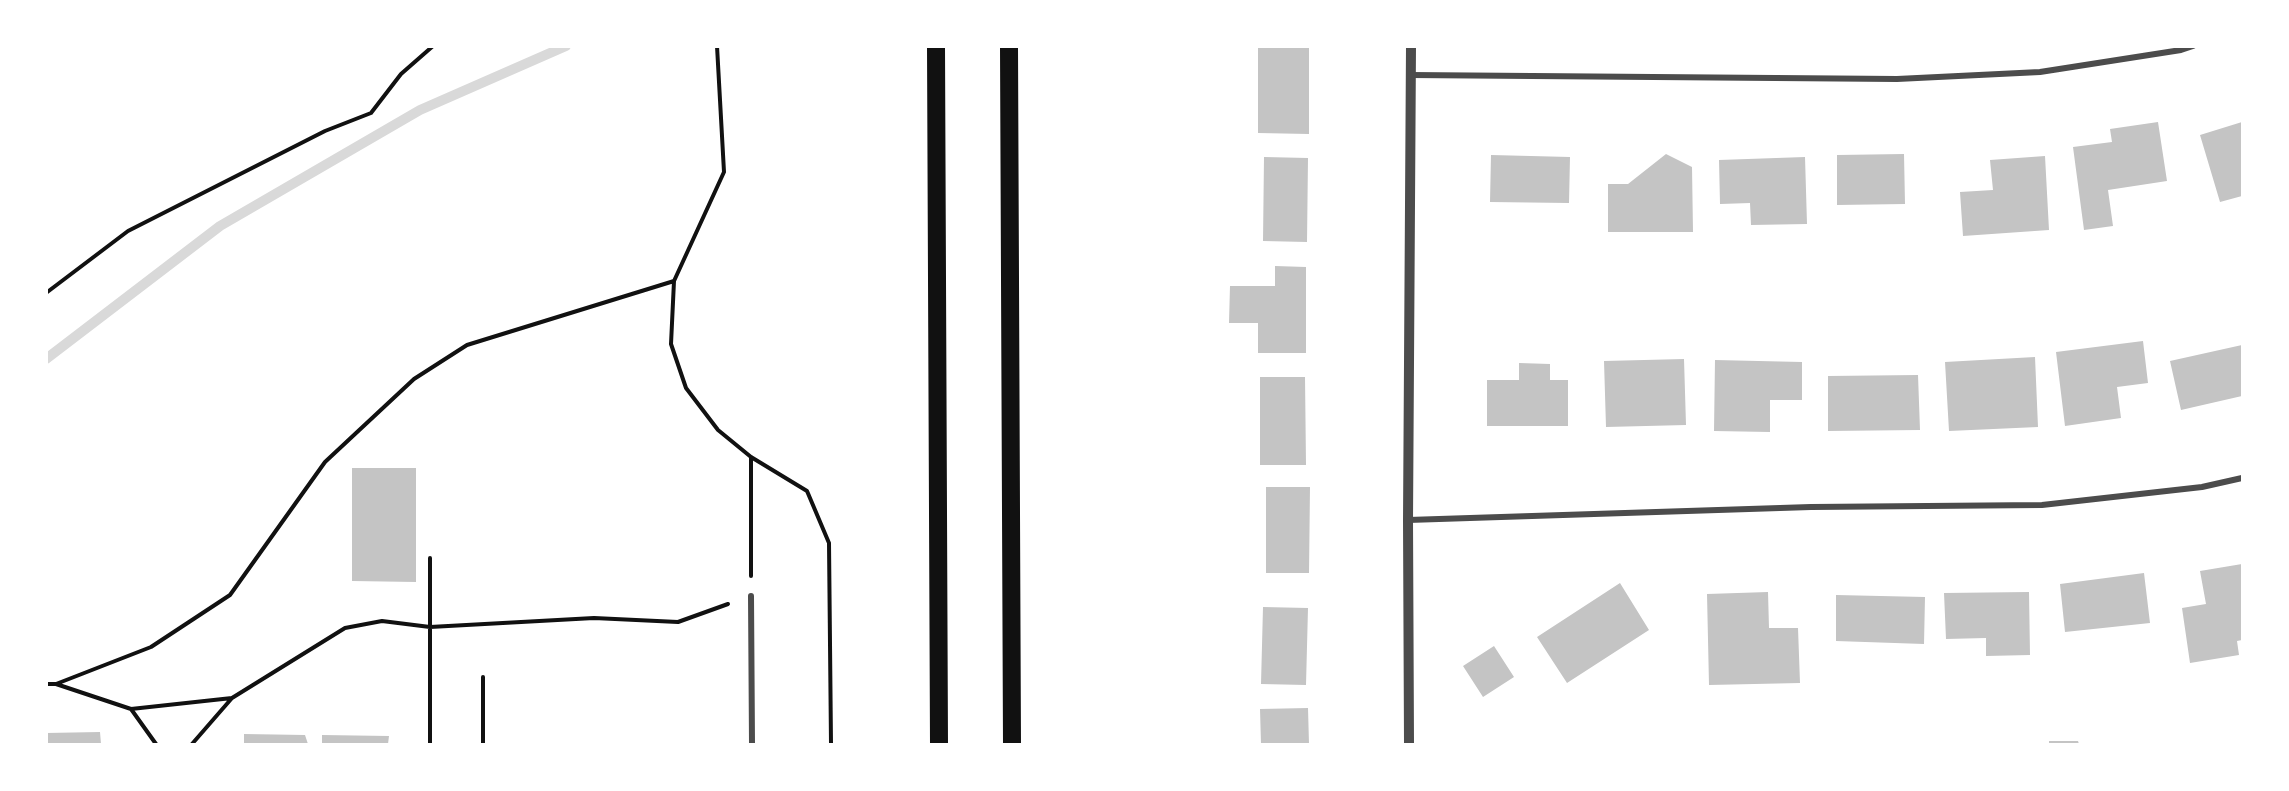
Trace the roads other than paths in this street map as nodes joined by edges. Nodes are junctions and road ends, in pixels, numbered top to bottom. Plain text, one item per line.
1 (936, 46) edge
2 (1009, 46) edge
3 (1411, 46) edge
4 (2193, 46) edge
5 (1410, 75) junction
6 (2242, 478) edge
7 (1408, 520) junction
8 (751, 596) road end
9 (752, 744) edge
10 (939, 744) edge
11 (1012, 744) edge
12 (1409, 744) edge

1 - 10 highway
2 - 11 highway
3 - 5 street
4 - 5 street
5 - 7 street
6 - 7 street
7 - 12 street
8 - 9 street

